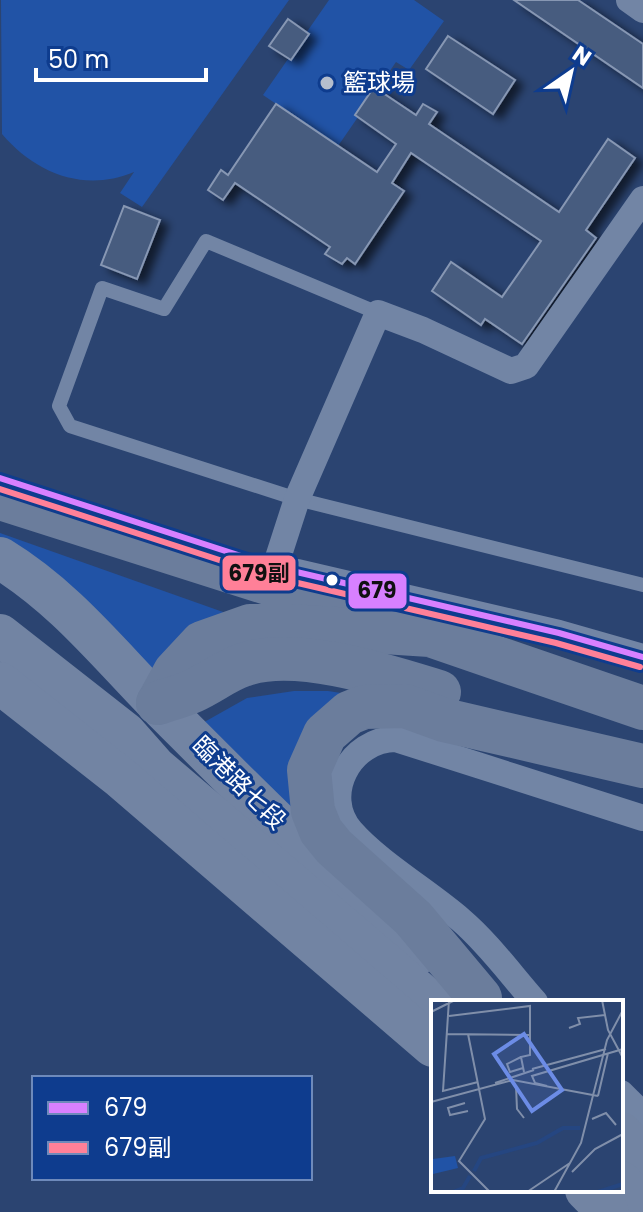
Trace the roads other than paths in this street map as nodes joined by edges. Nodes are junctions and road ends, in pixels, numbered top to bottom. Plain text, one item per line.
1 (629, 0) edge
2 (643, 10) edge
3 (643, 199) edge
4 (378, 313) junction
5 (0, 478) edge
6 (0, 498) edge
7 (297, 499) junction
8 (0, 558) edge
9 (275, 567) junction
10 (643, 585) edge
11 (0, 635) edge
12 (430, 635) junction
13 (643, 657) edge
14 (4, 694) edge
15 (158, 703) junction
16 (643, 708) edge
17 (125, 733) junction
18 (597, 753) junction
19 (643, 766) edge
20 (643, 818) edge
21 (482, 1000) edge
22 (533, 1000) edge
23 (431, 1002) edge
24 (431, 1044) edge
25 (623, 1095) edge
26 (643, 1115) edge
27 (623, 1135) edge
28 (643, 1156) edge
29 (623, 1184) edge
30 (588, 1192) edge
31 (643, 1204) edge
32 (608, 1212) edge

1 - 2 street
3 - 4 street
4 - 7 street
4 - 7 lane
5 - 9 street
6 - 12 highway
7 - 9 street
7 - 10 lane
8 - 15 main road, 臨港路七段
9 - 13 street
11 - 17 main road, 臨港路七段
12 - 15 highway
12 - 16 highway
14 - 24 main road
15 - 17 main road
15 - 18 highway
15 - 21 main road, 臨港路七段
17 - 23 main road, 臨港路七段
18 - 19 highway
18 - 21 highway
20 - 22 street
25 - 26 street
27 - 28 main road
29 - 31 main road
30 - 32 main road

